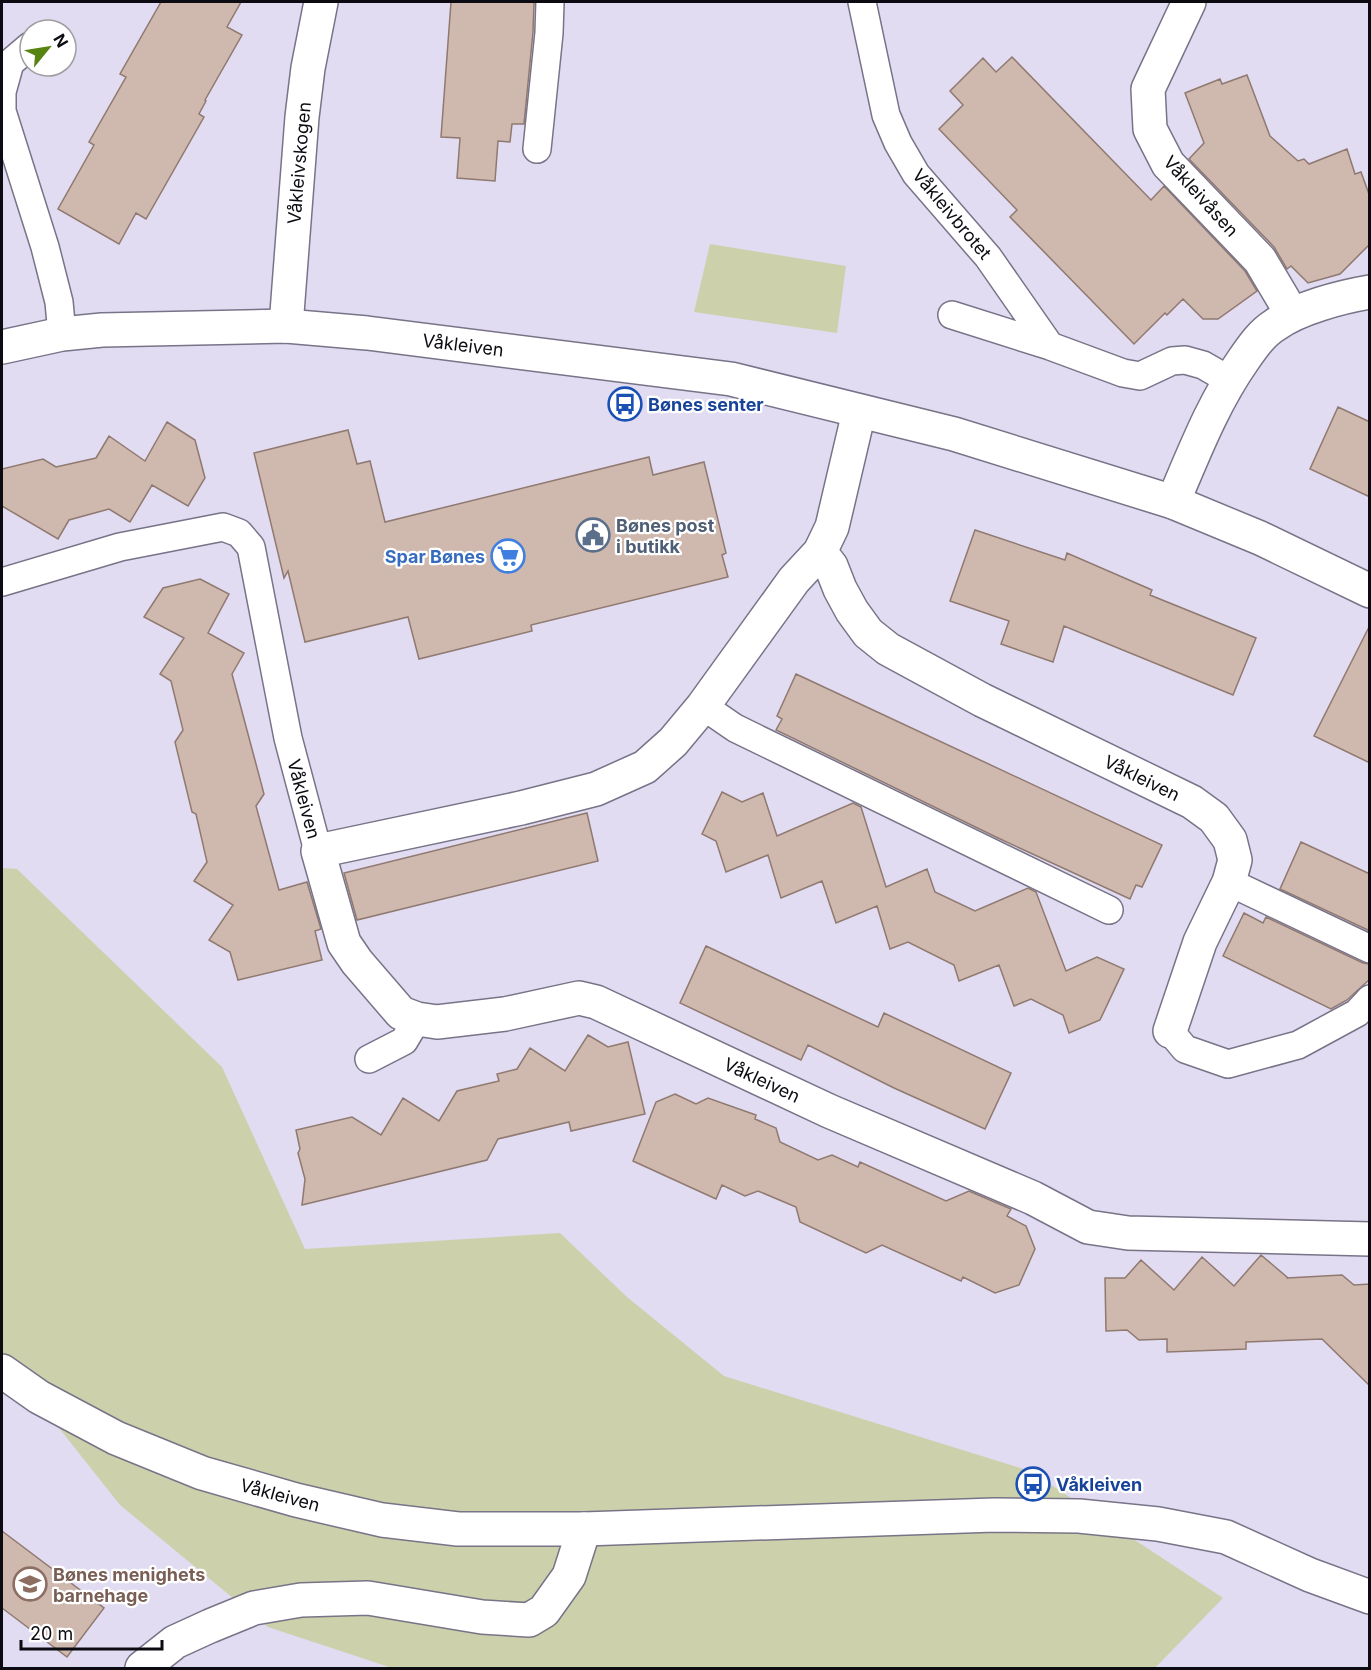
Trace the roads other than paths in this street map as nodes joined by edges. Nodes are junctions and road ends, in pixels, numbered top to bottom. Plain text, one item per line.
1 (321, 2) edge
2 (550, 2) edge
3 (862, 2) edge
4 (1189, 2) edge
5 (18, 56) edge
6 (537, 149) dead end
7 (1370, 292) edge
8 (1292, 314) junction
9 (952, 315) dead end
10 (286, 326) junction
11 (62, 334) junction
12 (1050, 345) junction
13 (2, 347) edge
14 (1229, 380) junction
15 (860, 411) junction
16 (1173, 502) junction
17 (820, 552) junction
18 (2, 582) edge
19 (1370, 591) edge
20 (703, 706) junction
21 (318, 851) junction
22 (1229, 882) junction
23 (1109, 910) dead end
24 (1370, 949) edge
25 (1370, 999) edge
26 (417, 1019) junction
27 (1170, 1030) joint
28 (369, 1059) dead end
29 (1370, 1239) edge
30 (2, 1371) edge
31 (584, 1529) junction
32 (1370, 1597) edge
33 (142, 1668) edge

1 - 10 street, Våkleivskogen
2 - 6 lane
3 - 12 lane, Våkleivbrotet
4 - 8 street, Våkleivåsen
5 - 11 lane
7 - 8 street
8 - 14 street
9 - 12 lane
10 - 11 street, Våkleiven
10 - 15 street, Våkleiven
11 - 13 street, Våkleiven
12 - 14 lane
14 - 16 street
15 - 16 street, Våkleiven
15 - 17 street, Våkleiven
16 - 19 street, Våkleiven
17 - 20 street, Våkleiven
17 - 22 street, Våkleiven
18 - 21 lane, Våkleiven
20 - 21 street, Våkleiven
20 - 23 lane
21 - 26 street, Våkleiven
22 - 24 lane
22 - 27 street, Våkleiven
25 - 27 lane, Våkleiven
26 - 28 lane
26 - 29 street, Våkleiven
30 - 31 street, Våkleiven
31 - 32 street, Våkleiven
31 - 33 street

